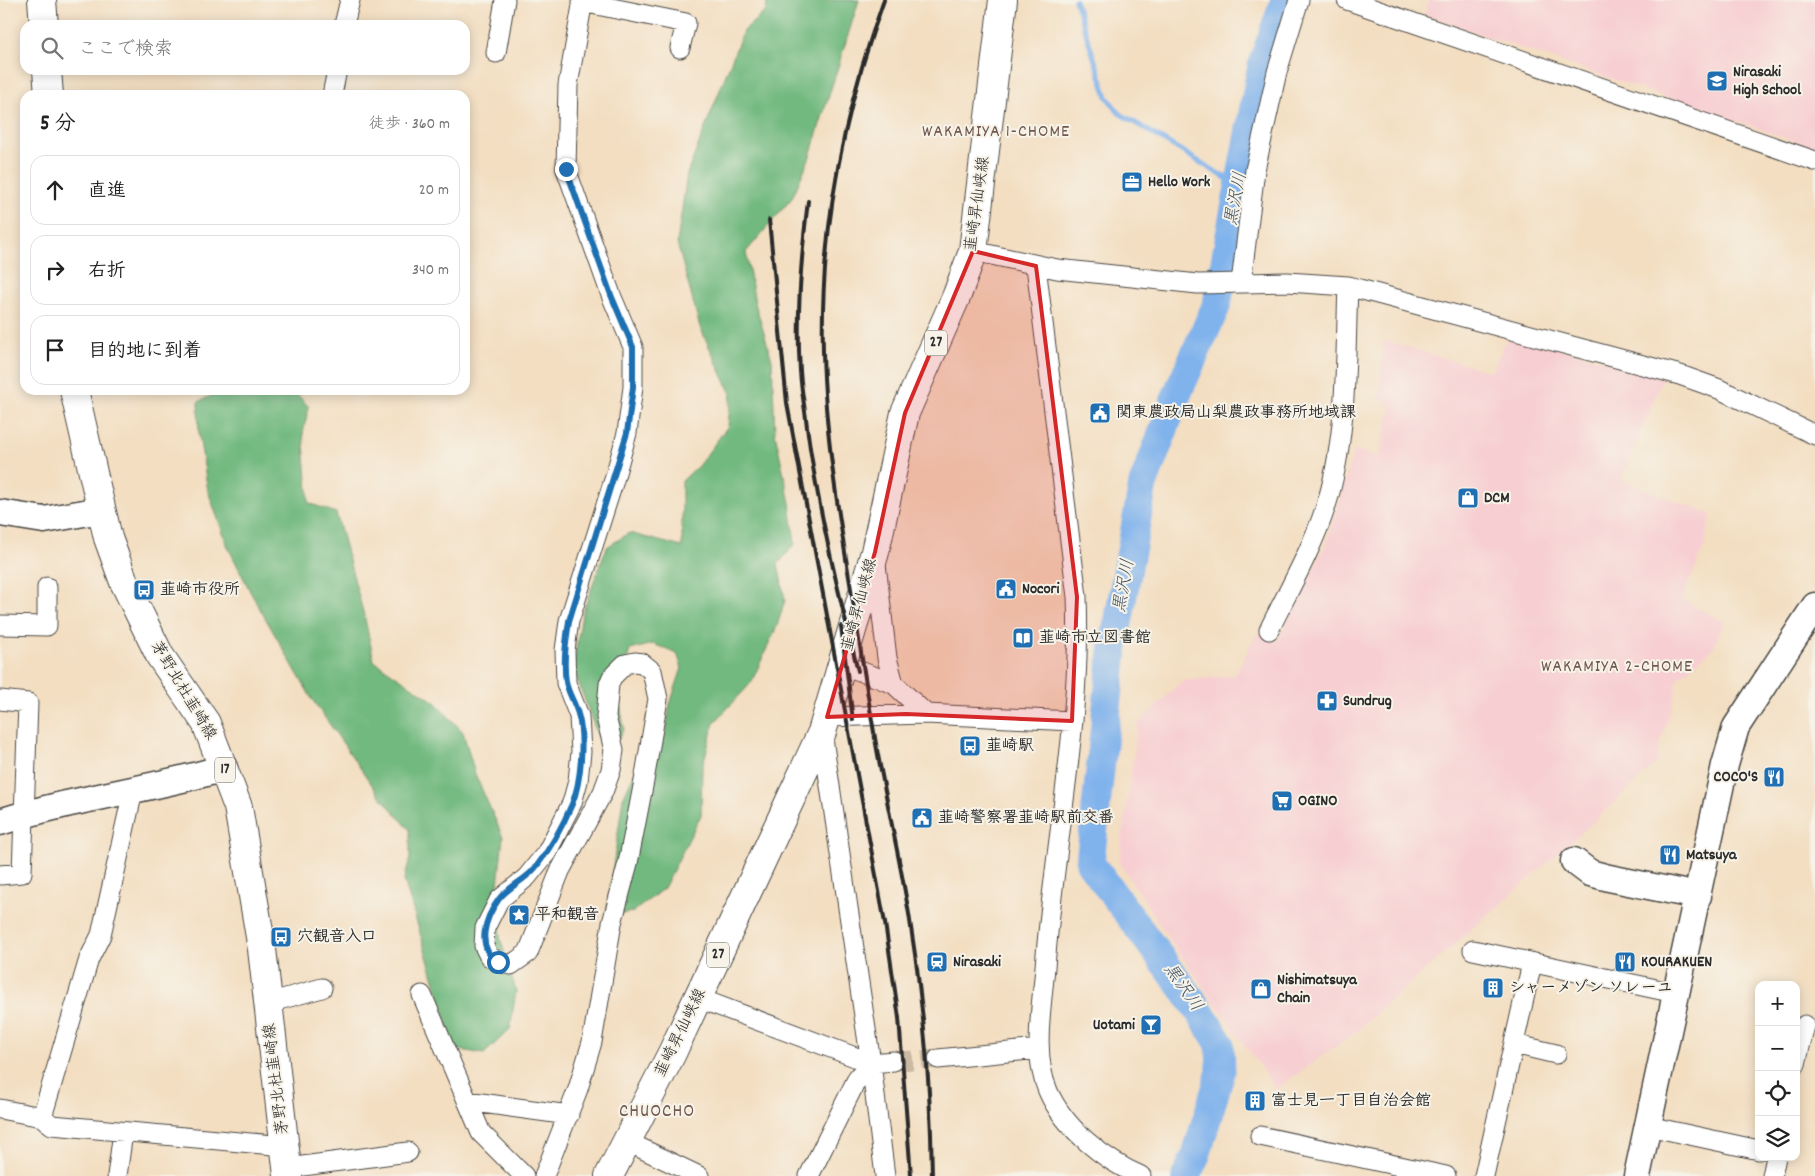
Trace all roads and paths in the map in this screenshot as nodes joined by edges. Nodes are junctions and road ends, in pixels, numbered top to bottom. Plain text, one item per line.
1 (42, 0) edge
2 (350, 0) edge
3 (505, 0) edge
4 (1003, 0) edge
5 (1299, 0) edge
6 (1347, 0) edge
7 (582, 1) edge
8 (44, 20) edge
9 (345, 20) edge
10 (680, 48) dead end
11 (496, 53) dead end
12 (47, 75) edge
13 (335, 75) edge
14 (49, 90) edge
15 (333, 90) edge
16 (1815, 161) edge
17 (973, 251) junction
18 (1036, 266) junction
19 (1238, 283) junction
20 (1348, 286) junction
21 (75, 395) edge
22 (1815, 435) edge
23 (101, 510) junction
24 (0, 512) edge
25 (875, 552) junction
26 (47, 587) dead end
27 (1815, 606) edge
28 (0, 625) edge
29 (1269, 630) dead end
30 (844, 665) junction
31 (894, 684) junction
32 (0, 700) edge
33 (926, 714) junction
34 (1072, 721) junction
35 (825, 724) junction
36 (224, 768) junction
37 (133, 791) junction
38 (12, 818) edge
39 (1574, 861) dead end
40 (0, 875) edge
41 (1698, 896) junction
42 (1473, 950) dead end
43 (1532, 963) junction
44 (322, 988) dead end
45 (1675, 993) junction
46 (422, 995) dead end
47 (698, 998) junction
48 (268, 1003) junction
49 (1805, 1025) dead end
50 (1514, 1044) junction
51 (1800, 1047) edge
52 (1039, 1049) junction
53 (1556, 1054) dead end
54 (938, 1058) tunnel mouth
55 (894, 1061) tunnel mouth
56 (871, 1063) junction
57 (467, 1101) junction
58 (0, 1109) edge
59 (569, 1115) junction
60 (42, 1117) junction
61 (1648, 1126) junction
62 (124, 1132) junction
63 (1260, 1136) dead end
64 (628, 1142) junction
65 (1755, 1149) edge
66 (408, 1152) dead end
67 (1775, 1161) edge
68 (287, 1163) edge
69 (117, 1176) edge
70 (524, 1176) edge
71 (544, 1176) edge
72 (609, 1176) edge
73 (700, 1176) edge
74 (809, 1176) edge
75 (885, 1176) edge
76 (1141, 1176) edge
77 (1446, 1176) edge
78 (1484, 1176) edge
79 (1637, 1176) edge
80 (1772, 1176) edge

1 - 8 main road
2 - 9 street
3 - 11 street
4 - 17 main road, 韮崎昇仙峡線 / 27
5 - 19 street
6 - 16 street
7 - 10 street
7 - 59 street
12 - 14 main road
13 - 15 street
17 - 18 street
17 - 25 main road, 韮崎昇仙峡線 / 27
18 - 19 street
18 - 34 street
19 - 20 street
20 - 22 street
20 - 29 street
21 - 23 main road, 茅野北杜韮崎線 / 17
23 - 24 street
23 - 36 main road, 茅野北杜韮崎線 / 17
25 - 30 main road, 韮崎昇仙峡線 / 27
25 - 31 street
26 - 28 street
27 - 41 street
30 - 31 street
30 - 35 main road, 韮崎昇仙峡線 / 27
31 - 33 street
32 - 38 street
33 - 34 street
33 - 35 street
34 - 52 street
35 - 47 main road, 韮崎昇仙峡線 / 27
35 - 56 street
36 - 37 street
36 - 48 main road, 茅野北杜韮崎線 / 17
37 - 38 street
37 - 60 street
38 - 40 street
39 - 41 street
41 - 45 street
42 - 43 street
43 - 45 street
43 - 50 street
44 - 48 street
45 - 61 street
46 - 57 street
47 - 56 street
47 - 64 main road, 韮崎昇仙峡線 / 27
48 - 68 main road, 茅野北杜韮崎線 / 17
49 - 51 street
50 - 53 street
50 - 78 street
52 - 54 street
52 - 76 street
55 - 56 street
56 - 74 street
56 - 75 street
57 - 59 street
57 - 70 street
58 - 60 street
59 - 71 street
60 - 62 street
61 - 65 street
61 - 79 street
62 - 68 street
62 - 69 street
63 - 77 street
64 - 72 main road, 韮崎昇仙峡線 / 27
64 - 73 street
66 - 68 street
67 - 80 street

